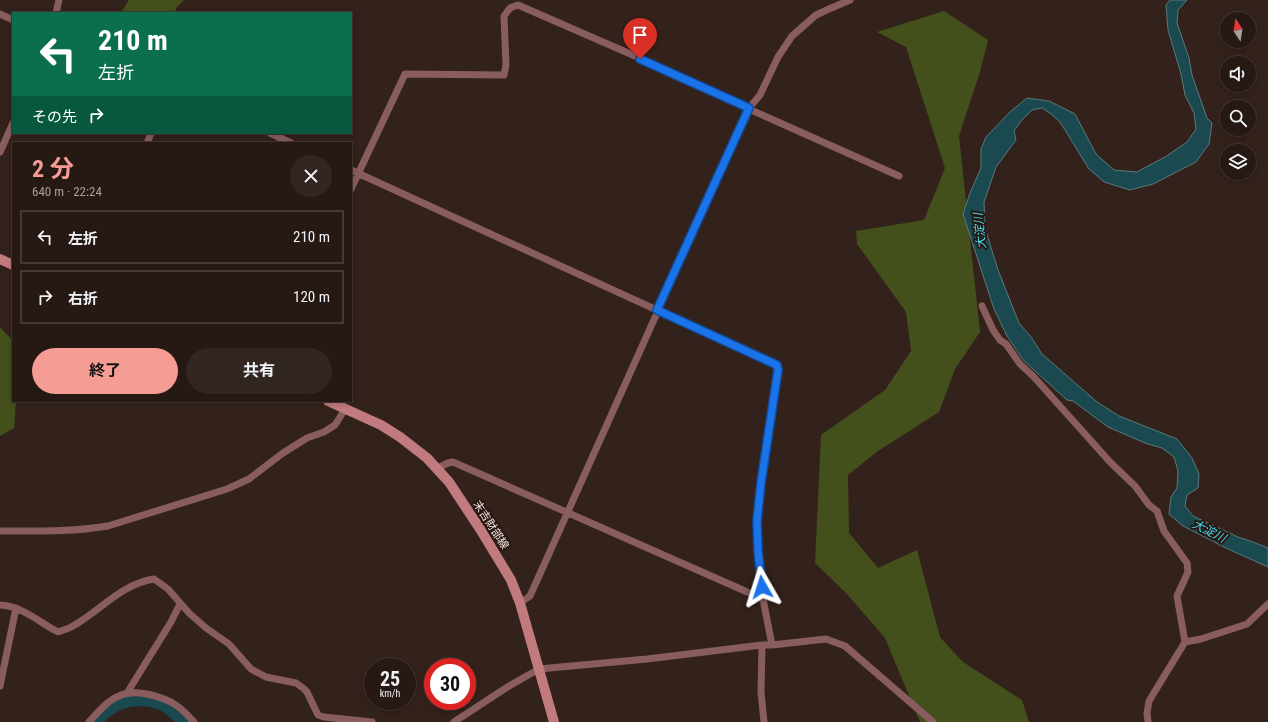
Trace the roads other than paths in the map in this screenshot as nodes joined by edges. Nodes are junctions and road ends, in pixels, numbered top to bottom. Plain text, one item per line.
1 (59, 0) edge
2 (850, 0) edge
3 (56, 12) edge
4 (0, 14) edge
5 (12, 20) edge
6 (749, 108) junction
7 (12, 125) edge
8 (272, 134) edge
9 (289, 142) edge
10 (0, 152) edge
11 (354, 172) edge
12 (900, 176) dead end
13 (352, 183) edge
14 (0, 259) edge
15 (12, 265) edge
16 (982, 306) dead end
17 (657, 310) junction
18 (330, 402) edge
19 (345, 409) junction
20 (438, 468) junction
21 (567, 513) junction
22 (0, 531) edge
23 (764, 600) junction
24 (520, 603) junction
25 (180, 604) junction
26 (1268, 604) edge
27 (0, 605) edge
28 (16, 608) junction
29 (1185, 642) junction
30 (762, 645) junction
31 (772, 645) junction
32 (539, 669) junction
33 (0, 686) edge
34 (127, 693) junction
35 (89, 722) edge
36 (194, 722) edge
37 (372, 722) edge
38 (454, 722) edge
39 (554, 722) edge
40 (764, 722) edge
41 (933, 722) edge
42 (1148, 722) edge

1 - 3 street
2 - 6 street
4 - 5 street
6 - 11 street
6 - 12 street
6 - 17 street
7 - 10 street
8 - 9 street
11 - 13 street
11 - 17 street
14 - 15 main road
16 - 29 street
17 - 21 street
17 - 23 street
18 - 19 main road, 末吉財部線
19 - 20 main road, 末吉財部線
19 - 22 street
20 - 21 street
20 - 24 main road, 末吉財部線
21 - 23 street
21 - 24 street
23 - 31 street
24 - 32 main road, 末吉財部線
25 - 28 street
25 - 34 street
25 - 37 street
26 - 29 street
27 - 28 street
28 - 33 street
29 - 42 street
30 - 31 street
30 - 32 street
30 - 40 street
31 - 41 street
32 - 38 street
32 - 39 main road, 末吉財部線
34 - 35 street
34 - 36 street

